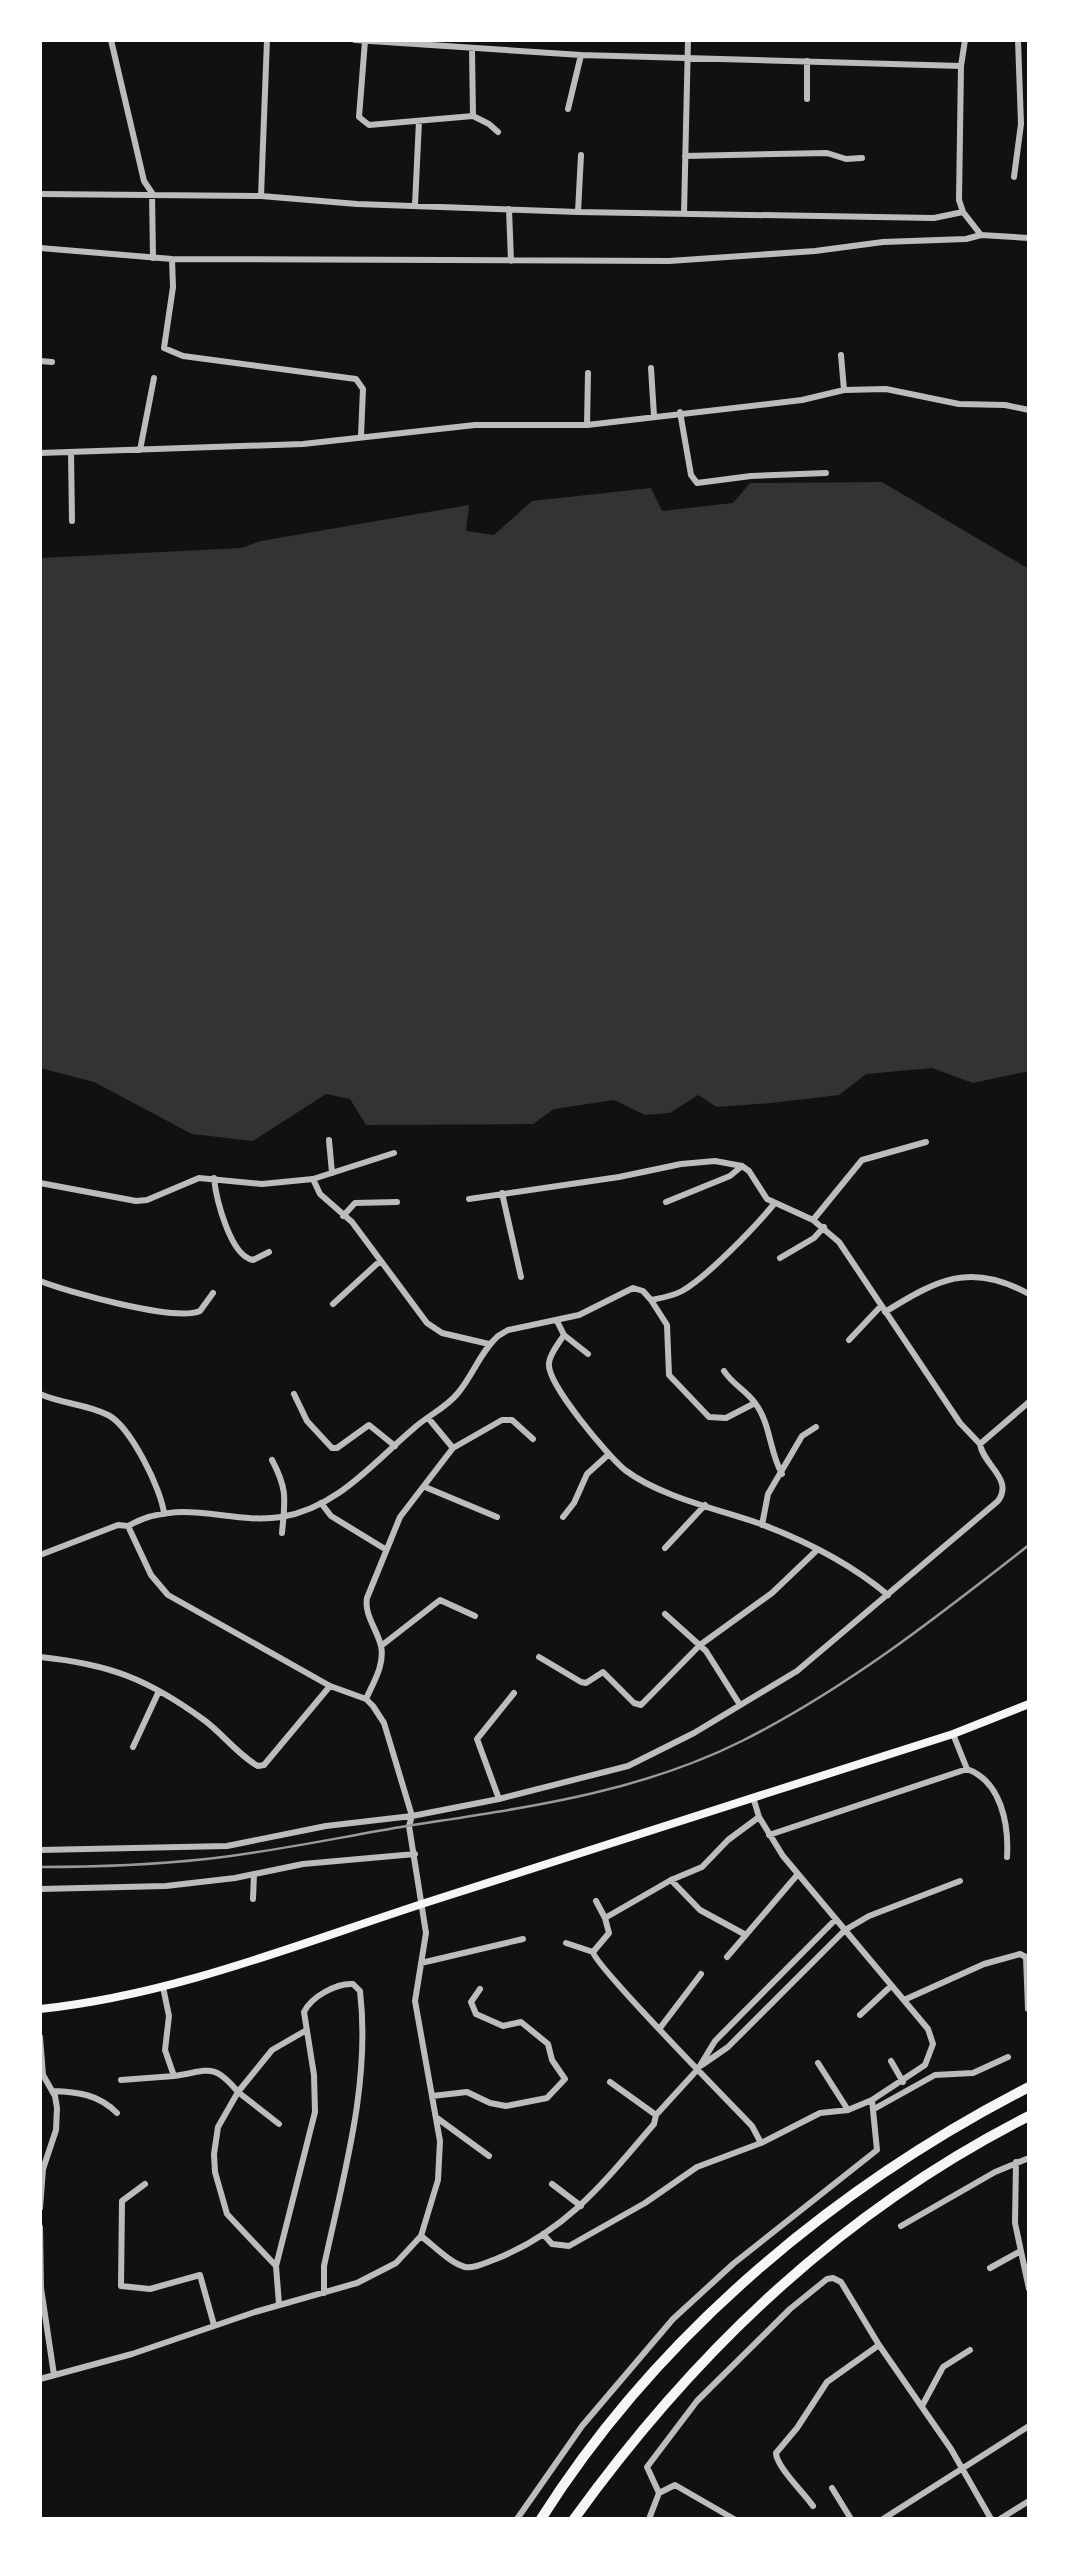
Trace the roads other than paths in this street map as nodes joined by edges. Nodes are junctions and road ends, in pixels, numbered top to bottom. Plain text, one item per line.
1 (111, 40) edge
2 (267, 40) edge
3 (355, 40) edge
4 (688, 40) edge
5 (965, 40) edge
6 (1018, 40) edge
7 (365, 41) edge
8 (472, 50) junction
9 (581, 55) junction
10 (687, 57) junction
11 (1020, 59) junction
12 (1029, 59) edge
13 (807, 61) junction
14 (961, 66) junction
15 (807, 99) dead end
16 (568, 109) dead end
17 (473, 116) junction
18 (419, 121) junction
19 (498, 132) dead end
20 (581, 155) dead end
21 (685, 156) junction
22 (862, 158) dead end
23 (1014, 177) dead end
24 (152, 193) junction
25 (40, 194) edge
26 (261, 196) junction
27 (415, 205) junction
28 (509, 209) junction
29 (578, 212) junction
30 (963, 212) junction
31 (684, 215) junction
32 (981, 235) junction
33 (1029, 238) edge
34 (40, 248) edge
35 (153, 258) junction
36 (172, 259) junction
37 (511, 261) junction
38 (841, 355) dead end
39 (40, 360) edge
40 (52, 362) dead end
41 (651, 368) dead end
42 (588, 373) dead end
43 (154, 378) dead end
44 (844, 390) junction
45 (1029, 410) edge
46 (680, 412) junction
47 (654, 416) junction
48 (587, 425) junction
49 (361, 436) junction
50 (140, 450) junction
51 (71, 452) junction
52 (40, 453) edge
53 (826, 473) dead end
54 (72, 521) dead end
55 (328, 1140) dead end
56 (926, 1142) dead end
57 (394, 1153) dead end
58 (741, 1166) junction
59 (332, 1173) junction
60 (214, 1178) junction
61 (313, 1179) junction
62 (40, 1182) edge
63 (502, 1194) junction
64 (469, 1199) dead end
65 (397, 1202) dead end
66 (666, 1202) dead end
67 (774, 1204) junction
68 (343, 1216) junction
69 (813, 1220) junction
70 (824, 1227) junction
71 (270, 1252) dead end
72 (780, 1258) dead end
73 (379, 1262) junction
74 (521, 1277) dead end
75 (40, 1281) edge
76 (213, 1293) dead end
77 (1029, 1294) edge
78 (651, 1300) junction
79 (333, 1304) dead end
80 (883, 1309) junction
81 (557, 1321) junction
82 (564, 1335) junction
83 (849, 1340) dead end
84 (489, 1344) junction
85 (588, 1354) dead end
86 (724, 1371) dead end
87 (40, 1394) edge
88 (294, 1394) dead end
89 (1029, 1402) edge
90 (755, 1403) junction
91 (429, 1419) junction
92 (816, 1427) dead end
93 (533, 1439) dead end
94 (980, 1444) junction
95 (395, 1446) junction
96 (453, 1448) junction
97 (609, 1454) junction
98 (272, 1460) dead end
99 (782, 1474) junction
100 (425, 1487) junction
101 (321, 1503) junction
102 (705, 1505) junction
103 (164, 1514) junction
104 (284, 1517) junction
105 (497, 1517) dead end
106 (563, 1517) dead end
107 (762, 1525) junction
108 (128, 1526) junction
109 (282, 1533) dead end
110 (665, 1548) dead end
111 (386, 1549) junction
112 (817, 1550) junction
113 (40, 1555) edge
114 (888, 1595) junction
115 (665, 1614) dead end
116 (475, 1616) dead end
117 (700, 1644) junction
118 (381, 1646) junction
119 (40, 1657) edge
120 (539, 1657) dead end
121 (330, 1686) junction
122 (159, 1691) junction
123 (514, 1693) dead end
124 (366, 1699) junction
125 (1029, 1704) edge
126 (740, 1705) junction
127 (953, 1734) junction
128 (133, 1747) dead end
129 (967, 1769) junction
130 (753, 1797) junction
131 (499, 1800) junction
132 (412, 1816) junction
133 (759, 1818) junction
134 (769, 1835) junction
135 (40, 1850) edge
136 (415, 1854) junction
137 (1007, 1857) dead end
138 (254, 1874) junction
139 (798, 1874) junction
140 (671, 1880) junction
141 (960, 1881) dead end
142 (40, 1889) edge
143 (253, 1899) dead end
144 (596, 1901) dead end
145 (423, 1903) junction
146 (605, 1918) junction
147 (836, 1919) junction
148 (845, 1930) junction
149 (747, 1935) junction
150 (523, 1939) dead end
151 (566, 1944) dead end
152 (593, 1952) junction
153 (727, 1957) dead end
154 (421, 1963) junction
155 (701, 1974) dead end
156 (891, 1986) junction
157 (163, 1987) junction
158 (480, 1989) dead end
159 (904, 2000) junction
160 (40, 2009) edge
161 (1028, 2009) edge
162 (860, 2015) dead end
163 (660, 2028) junction
164 (305, 2031) junction
165 (40, 2037) edge
166 (1008, 2057) dead end
167 (891, 2061) dead end
168 (818, 2063) dead end
169 (698, 2068) junction
170 (174, 2076) junction
171 (121, 2080) dead end
172 (610, 2082) dead end
173 (903, 2082) junction
174 (46, 2083) junction
175 (1029, 2087) edge
176 (40, 2089) edge
177 (52, 2091) junction
178 (238, 2092) junction
179 (432, 2096) junction
180 (872, 2100) junction
181 (874, 2109) junction
182 (848, 2110) junction
183 (117, 2113) dead end
184 (656, 2115) junction
185 (1029, 2116) edge
186 (437, 2118) junction
187 (279, 2124) dead end
188 (761, 2143) junction
189 (489, 2156) dead end
190 (1029, 2158) edge
191 (1016, 2162) junction
192 (145, 2184) dead end
193 (552, 2184) dead end
194 (581, 2206) junction
195 (40, 2208) edge
196 (901, 2225) dead end
197 (40, 2227) edge
198 (543, 2234) junction
199 (421, 2236) junction
200 (1019, 2252) junction
201 (276, 2266) junction
202 (990, 2268) dead end
203 (41, 2288) edge
204 (1029, 2289) edge
205 (324, 2293) junction
206 (278, 2304) junction
207 (215, 2325) junction
208 (878, 2345) junction
209 (970, 2350) dead end
210 (54, 2375) junction
211 (40, 2379) edge
212 (922, 2406) junction
213 (1029, 2426) edge
214 (961, 2467) junction
215 (832, 2488) dead end
216 (659, 2493) junction
217 (1029, 2501) edge
218 (813, 2506) dead end
219 (517, 2519) edge
220 (541, 2519) edge
221 (574, 2519) edge
222 (649, 2519) edge
223 (734, 2519) edge
224 (851, 2519) edge
225 (883, 2519) edge
226 (991, 2519) edge
227 (1000, 2519) edge

1 - 24 street
2 - 26 street
3 - 7 street
4 - 10 street
5 - 14 street
6 - 11 street
7 - 8 street
7 - 18 street
8 - 9 street
8 - 17 street
9 - 10 street
9 - 16 street
10 - 13 street
10 - 21 street
11 - 12 street
11 - 23 street
13 - 14 street
13 - 15 street
14 - 30 street
17 - 18 street
17 - 19 street
18 - 27 street
20 - 29 street
21 - 22 street
21 - 31 street
24 - 25 street
24 - 26 street
24 - 35 street
26 - 27 street
27 - 28 street
28 - 29 street
28 - 37 street
29 - 31 street
30 - 31 street
30 - 32 street
32 - 33 street
32 - 37 street
34 - 35 street
35 - 36 street
36 - 37 street
36 - 49 street
38 - 44 street
39 - 40 street
41 - 47 street
42 - 48 street
43 - 50 street
44 - 45 street
44 - 46 street
46 - 47 street
46 - 53 street
47 - 48 street
48 - 49 street
49 - 50 street
50 - 51 street
51 - 52 street
51 - 54 street
55 - 59 street
56 - 69 street
57 - 59 street
58 - 63 street
58 - 66 street
58 - 67 street
59 - 61 street
60 - 61 street
60 - 62 street
60 - 71 street
61 - 68 street
63 - 64 street
63 - 74 street
65 - 68 street
67 - 69 street
67 - 78 street
68 - 73 street
69 - 70 street
70 - 72 street
70 - 80 street
73 - 79 street
73 - 84 street
75 - 76 street
77 - 80 street
78 - 81 street
78 - 90 street
80 - 83 street
80 - 94 street
81 - 82 street
81 - 84 street
82 - 85 street
82 - 97 street
84 - 91 street
86 - 90 street
87 - 103 street
88 - 95 street
89 - 94 street
90 - 99 street
91 - 95 street
91 - 96 street
92 - 99 street
93 - 96 street
94 - 114 street
95 - 101 street
96 - 100 street
97 - 102 street
97 - 106 street
98 - 104 street
99 - 107 street
100 - 105 street
100 - 111 street
101 - 104 street
101 - 111 street
102 - 107 street
102 - 110 street
103 - 104 street
103 - 108 street
104 - 109 street
107 - 112 street
108 - 113 street
108 - 121 street
111 - 118 street
112 - 114 street
112 - 117 street
114 - 126 street
115 - 117 street
116 - 118 street
117 - 120 street
117 - 126 street
118 - 124 street
119 - 122 street
121 - 122 street
121 - 124 street
122 - 128 street
123 - 131 street
124 - 132 street
125 - 127 main road
126 - 131 street
127 - 129 street
127 - 130 main road
129 - 134 street
129 - 137 street
130 - 133 street
130 - 145 main road
131 - 132 street
132 - 135 street
132 - 136 street
133 - 134 street
133 - 140 street
134 - 139 street
136 - 138 street
136 - 145 street
138 - 142 street
138 - 143 street
139 - 147 street
139 - 149 street
140 - 146 street
140 - 149 street
141 - 148 street
144 - 146 street
145 - 154 street
145 - 157 main road
146 - 152 street
147 - 148 street
147 - 169 street
148 - 156 street
148 - 169 street
149 - 153 street
150 - 154 street
151 - 152 street
152 - 163 street
154 - 179 street
155 - 163 street
156 - 159 street
156 - 162 street
157 - 160 main road
157 - 170 street
158 - 179 street
159 - 161 street
159 - 173 street
163 - 169 street
164 - 178 street
164 - 201 street
164 - 205 street
165 - 174 street
166 - 181 street
167 - 173 street
168 - 182 street
169 - 184 street
169 - 188 street
170 - 171 street
170 - 178 street
172 - 184 street
173 - 180 street
174 - 176 street
174 - 177 street
175 - 220 highway
177 - 183 street
177 - 195 street
178 - 187 street
178 - 201 street
179 - 186 street
180 - 181 street
180 - 182 street
181 - 219 street
182 - 188 street
184 - 194 street
185 - 221 highway
186 - 189 street
186 - 199 street
188 - 198 street
190 - 191 street
191 - 196 street
191 - 200 street
192 - 207 street
193 - 194 street
194 - 198 street
197 - 203 street
198 - 199 street
199 - 205 street
200 - 202 street
200 - 204 street
201 - 206 street
203 - 210 street
205 - 206 street
206 - 207 street
207 - 210 street
208 - 212 street
208 - 216 street
208 - 218 street
209 - 212 street
210 - 211 street
212 - 214 street
213 - 214 street
214 - 225 street
214 - 226 street
215 - 224 street
216 - 222 street
216 - 223 street
217 - 227 street

